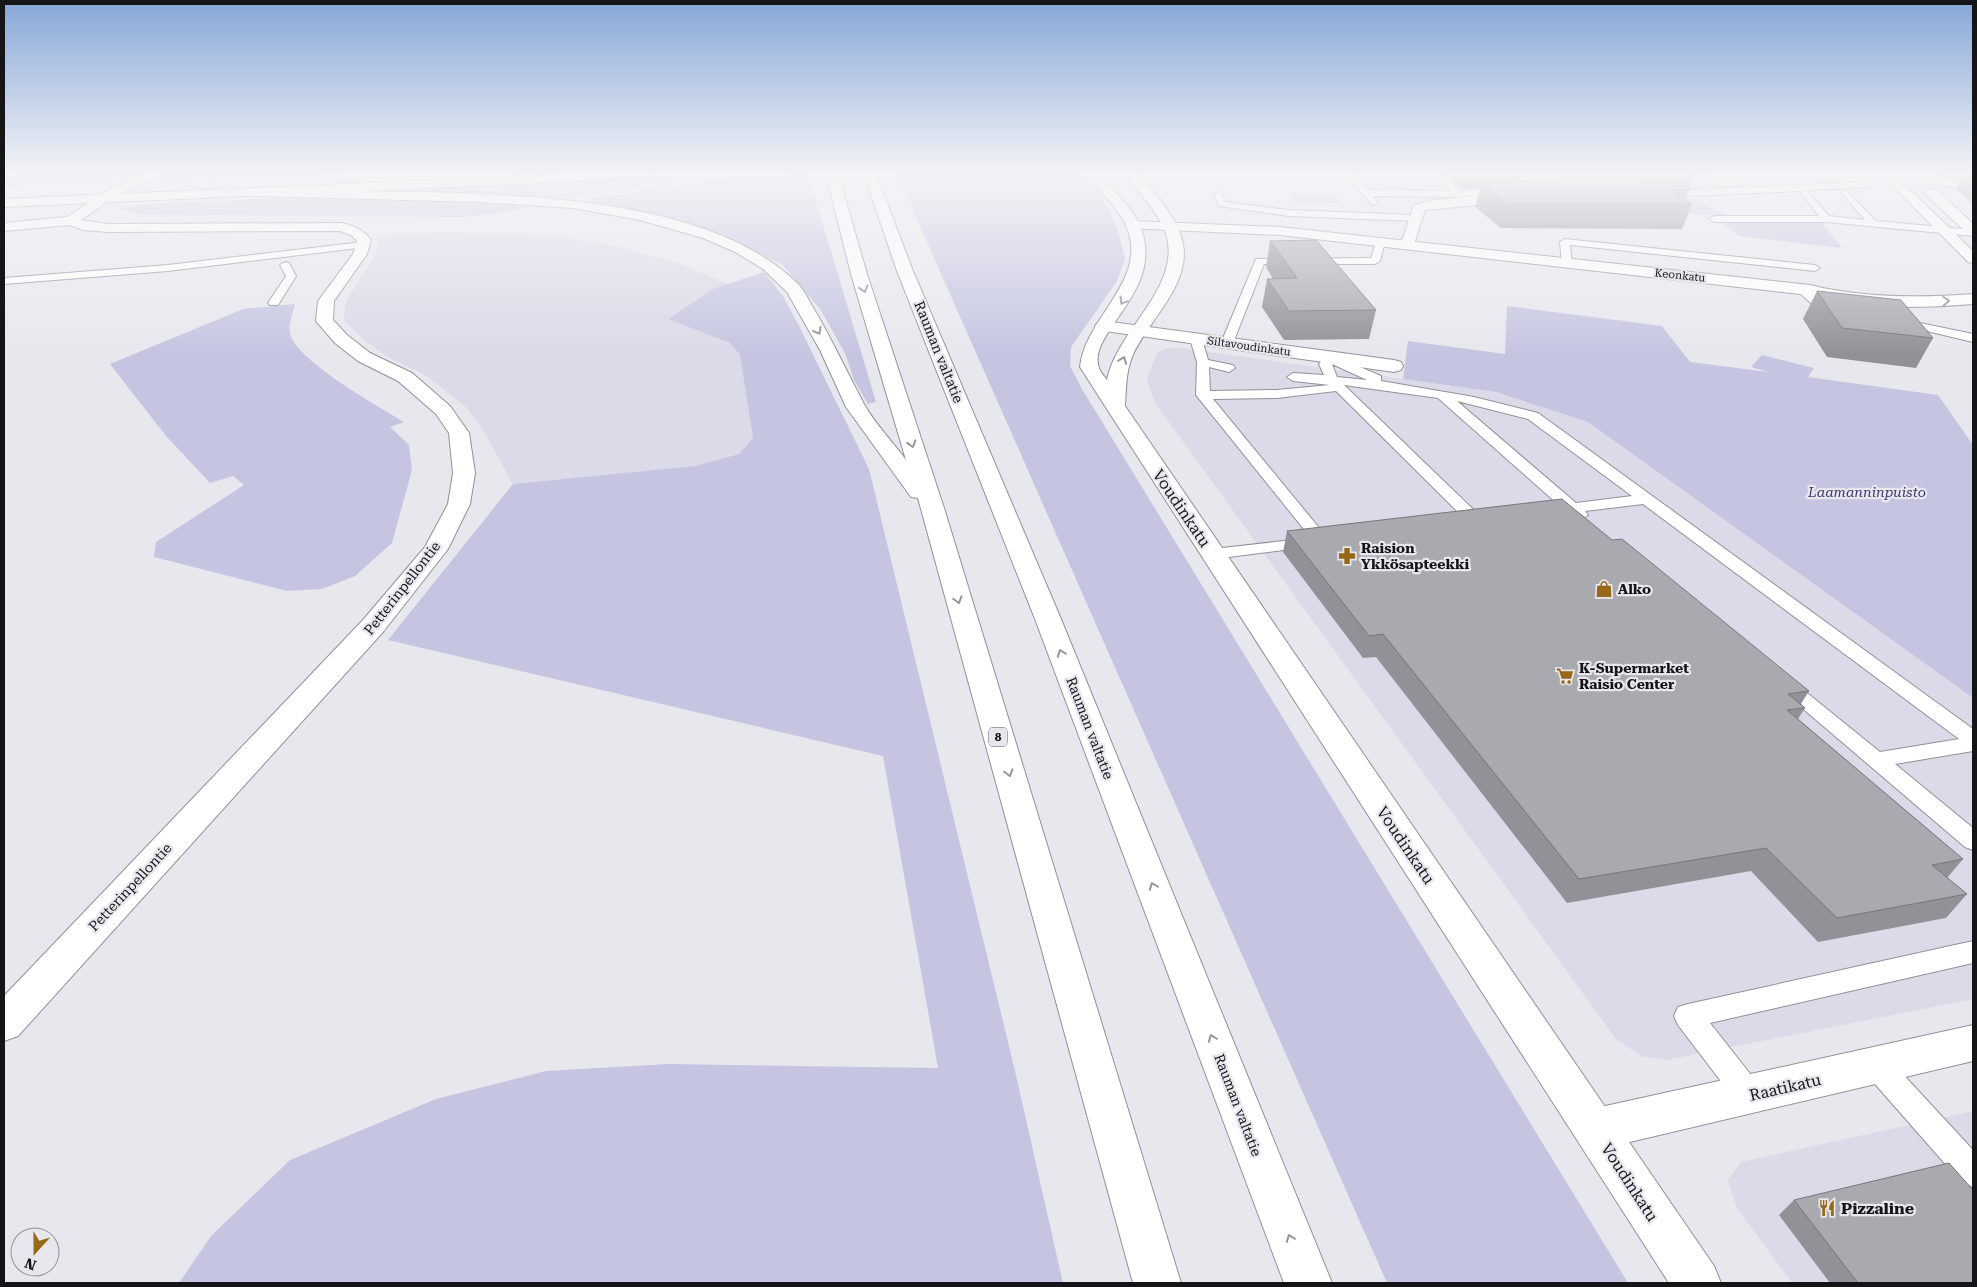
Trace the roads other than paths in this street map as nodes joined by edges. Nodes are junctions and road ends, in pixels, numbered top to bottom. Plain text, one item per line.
1 (358, 234) edge
2 (705, 234) edge
3 (848, 234) edge
4 (892, 234) edge
5 (1134, 234) edge
6 (1172, 234) edge
7 (1311, 234) edge
8 (1411, 234) edge
9 (1948, 234) edge
10 (1380, 241) junction
11 (1408, 244) junction
12 (363, 245) junction
13 (1973, 259) edge
14 (1567, 263) junction
15 (285, 265) dead end
16 (1815, 268) dead end
17 (4, 281) edge
18 (1973, 286) edge
19 (1805, 289) junction
20 (1973, 299) edge
21 (274, 303) dead end
22 (1839, 313) edge
23 (1888, 320) edge
24 (1104, 326) junction
25 (1138, 331) junction
26 (1973, 338) edge
27 (1196, 339) junction
28 (1227, 343) junction
29 (1330, 358) junction
30 (1203, 362) junction
31 (1394, 366) dead end
32 (1229, 368) dead end
33 (1293, 377) dead end
34 (1336, 384) junction
35 (1392, 387) junction
36 (1203, 395) junction
37 (1443, 396) junction
38 (1115, 407) junction
39 (1646, 499) junction
40 (932, 508) junction
41 (1563, 509) junction
42 (1492, 518) edge
43 (1475, 520) junction
44 (1457, 523) edge
45 (1595, 527) edge
46 (1339, 538) edge
47 (1321, 540) junction
48 (1213, 554) junction
49 (1769, 672) edge
50 (1973, 739) edge
51 (1973, 744) edge
52 (1876, 760) junction
53 (1973, 841) edge
54 (1973, 952) edge
55 (4, 1023) edge
56 (1972, 1045) edge
57 (1877, 1066) junction
58 (1749, 1095) junction
59 (1596, 1129) junction
60 (1973, 1172) edge
61 (1157, 1283) edge
62 (1308, 1283) edge
63 (1696, 1283) edge

1 - 12 main road
2 -> 40 main road
3 -> 40 main road, 8
62 -> 4 main road, Rauman valtatie
5 -> 24 main road, Voudinkatu
6 - 25 main road
7 - 10 main road, Keonkatu
8 - 11 main road
9 - 13 main road
10 - 11 main road, Keonkatu
10 - 28 lane
11 - 14 main road, Keonkatu
12 - 17 lane
12 - 55 main road, Petterinpellontie
14 - 16 lane
14 - 19 main road, Keonkatu
15 - 21 lane
18 - 19 main road, Keonkatu
19 -> 20 main road, Keonkatu
19 - 22 lane
23 - 26 lane
24 - 25 main road, Siltavoudinkatu
24 - 38 main road, Voudinkatu
25 - 27 main road, Siltavoudinkatu
38 -> 25 main road
27 - 28 main road, Siltavoudinkatu
27 - 30 lane
28 - 29 main road, Siltavoudinkatu
29 - 31 main road, Siltavoudinkatu
29 - 34 lane
29 - 35 lane
30 - 32 lane
30 - 36 lane
33 - 34 lane
34 - 35 lane
34 - 36 lane
34 - 43 lane
35 - 37 lane
36 - 47 lane
37 - 39 lane
37 - 41 lane
38 - 48 main road, Voudinkatu
39 - 41 lane
39 - 50 lane
40 -> 61 main road, 8
41 - 45 lane
42 - 43 lane
43 - 44 lane
46 - 47 lane
47 - 48 lane
48 - 59 main road, Voudinkatu
49 - 52 lane
51 - 52 lane
52 - 53 lane
54 - 58 lane
56 - 57 main road, Raatikatu
57 - 58 main road, Raatikatu
57 - 60 lane
58 - 59 main road, Raatikatu
59 - 63 main road, Voudinkatu

